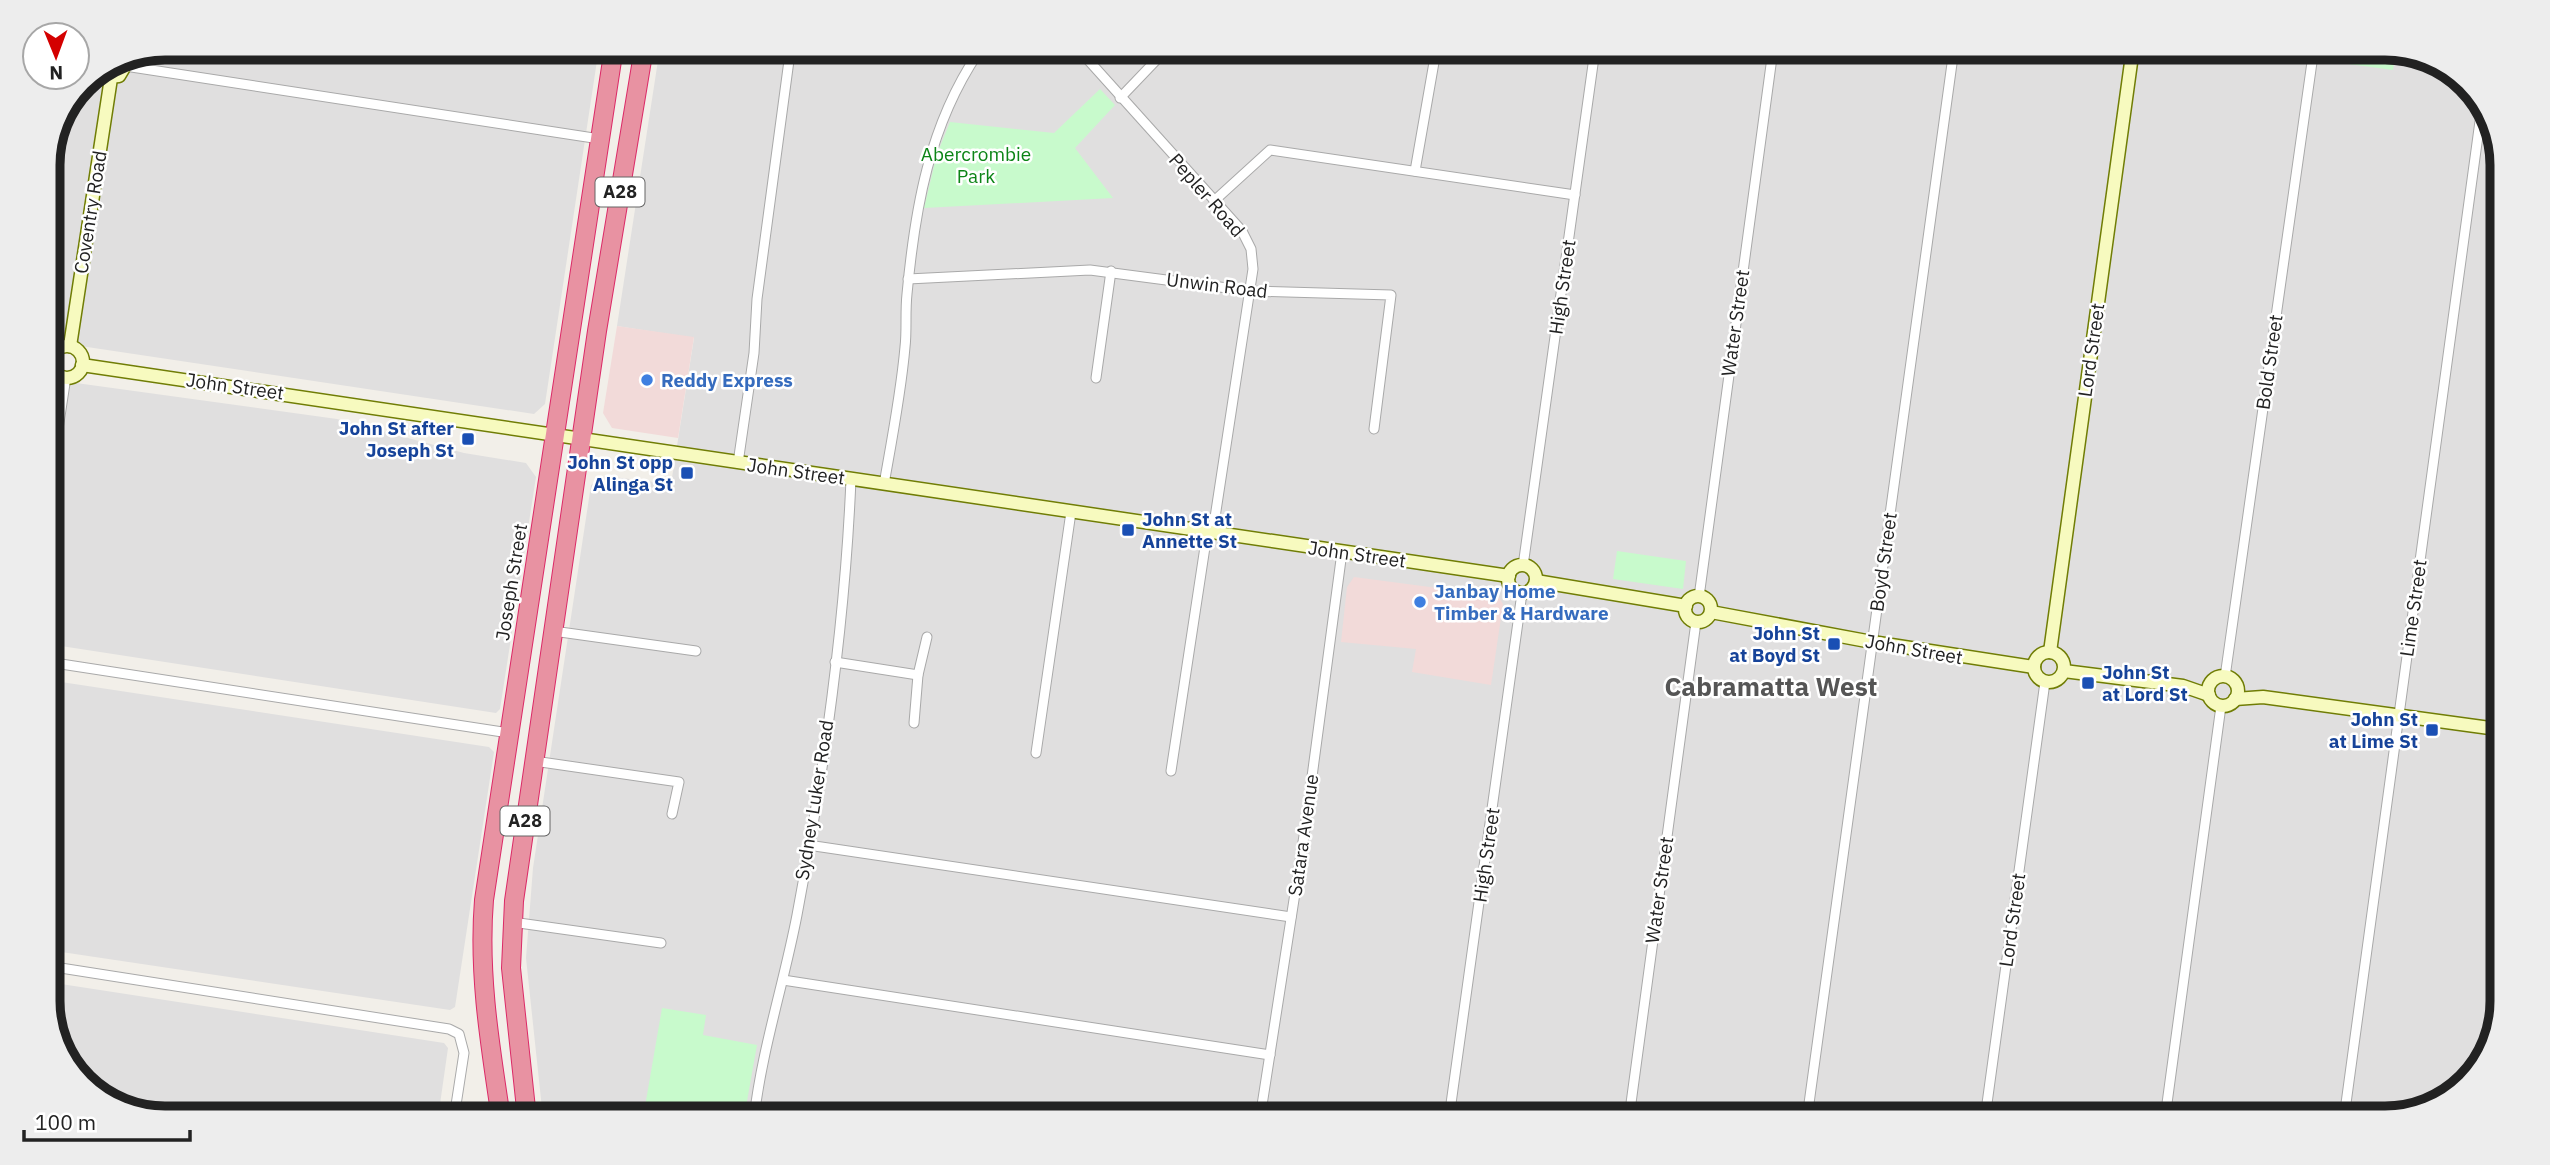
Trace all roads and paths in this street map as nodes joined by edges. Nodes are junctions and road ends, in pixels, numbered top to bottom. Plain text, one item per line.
1 (612, 59) edge
2 (642, 59) edge
3 (789, 59) edge
4 (974, 59) edge
5 (1087, 59) edge
6 (1157, 59) edge
7 (1435, 59) edge
8 (1594, 59) edge
9 (1772, 59) edge
10 (1953, 59) edge
11 (2131, 59) edge
12 (2312, 59) edge
13 (138, 63) edge
14 (105, 77) edge
15 (1120, 98) junction
16 (2480, 119) edge
17 (600, 139) junction
18 (1415, 171) junction
19 (1575, 195) junction
20 (1214, 201) junction
21 (1111, 271) junction
22 (908, 279) junction
23 (1250, 291) junction
24 (70, 346) junction
25 (60, 348) edge
26 (82, 365) junction
27 (60, 374) edge
28 (66, 377) junction
29 (1096, 378) dead end
30 (60, 414) edge
31 (1374, 429) dead end
32 (556, 436) junction
33 (582, 440) junction
34 (738, 463) junction
35 (851, 479) junction
36 (884, 484) junction
37 (1072, 512) junction
38 (1210, 533) junction
39 (1342, 552) junction
40 (1523, 566) junction
41 (1510, 576) junction
42 (1536, 581) junction
43 (1522, 593) junction
44 (1699, 597) junction
45 (1686, 606) junction
46 (1711, 612) junction
47 (1696, 622) junction
48 (553, 631) junction
49 (927, 637) dead end
50 (1872, 642) junction
51 (696, 651) dead end
52 (2050, 652) junction
53 (835, 662) junction
54 (60, 665) edge
55 (2034, 667) junction
56 (2064, 671) junction
57 (918, 675) junction
58 (2225, 677) junction
59 (2045, 682) junction
60 (2236, 685) junction
61 (2210, 689) junction
62 (2263, 696) junction
63 (2235, 699) junction
64 (2221, 706) junction
65 (2398, 714) junction
66 (914, 723) dead end
67 (2490, 728) edge
68 (509, 733) junction
69 (1036, 753) dead end
70 (534, 761) junction
71 (1171, 771) dead end
72 (672, 814) dead end
73 (808, 845) junction
74 (1291, 917) junction
75 (512, 922) junction
76 (661, 943) dead end
77 (60, 967) edge
78 (783, 980) junction
79 (1270, 1055) junction
80 (456, 1106) edge
81 (499, 1106) edge
82 (526, 1106) edge
83 (756, 1106) edge
84 (1262, 1106) edge
85 (1451, 1106) edge
86 (1631, 1106) edge
87 (1809, 1106) edge
88 (1986, 1106) edge
89 (2167, 1106) edge
90 (2346, 1106) edge

1 - 17 highway, Joseph Street / A28
2 - 33 highway, A28
3 - 34 street
4 - 22 street
5 - 15 street, Pepler Road
6 - 15 street
7 - 18 street
8 - 19 street, High Street
9 - 44 street, Water Street
10 - 50 street, Boyd Street
11 - 52 street, Lord Street
12 - 58 street, Bold Street
13 - 17 street
14 - 24 street, Coventry Road
15 - 20 street, Pepler Road
16 - 65 street, Lime Street
17 - 32 highway, Joseph Street / A28
18 - 19 street
18 - 20 street
19 - 40 street, High Street
20 - 23 street, Pepler Road
21 - 22 street, Unwin Road
21 - 23 street, Unwin Road
21 - 29 street
22 - 36 street
23 - 31 street, Unwin Road
23 - 38 street, Pepler Road
24 - 25 street
24 - 26 street
26 - 28 street
26 - 32 street, John Street
27 - 28 street
28 - 30 street
32 - 33 street, John Street
32 - 68 highway, Joseph Street / A28
33 - 34 street, John Street
33 - 48 highway, A28
34 - 35 street, John Street
35 - 36 street, John Street
35 - 53 street, Sydney Luker Road
36 - 37 street, John Street
37 - 38 street, John Street
37 - 69 street
38 - 39 street, John Street
38 - 71 street, Pepler Road
39 - 41 street, John Street
39 - 74 street, Satara Avenue
40 - 41 street
40 - 42 street
41 - 43 street
42 - 43 street
42 - 45 street
43 - 85 street, High Street
44 - 45 street
44 - 46 street
45 - 47 street
46 - 47 street
46 - 50 street, John Street
47 - 86 street, Water Street
48 - 51 street
48 - 70 highway, A28
49 - 57 street
50 - 55 street, John Street
50 - 87 street, Boyd Street
52 - 55 street
52 - 56 street
53 - 57 street
53 - 73 street, Sydney Luker Road
54 - 68 street
55 - 59 street
56 - 59 street
56 - 61 street
57 - 66 street
58 - 60 street
58 - 61 street
59 - 88 street, Lord Street
60 - 62 street
60 - 63 street
61 - 64 street
62 - 63 street
62 - 65 street
63 - 64 street
64 - 89 street
65 - 67 street
65 - 90 street, Lime Street
68 - 81 highway, Joseph Street / A28
70 - 72 street
70 - 75 highway, A28
73 - 74 street
73 - 78 street, Sydney Luker Road
74 - 79 street, Satara Avenue
75 - 76 street
75 - 82 highway, A28
77 - 80 street
78 - 79 street
78 - 83 street, Sydney Luker Road
79 - 84 street, Satara Avenue

